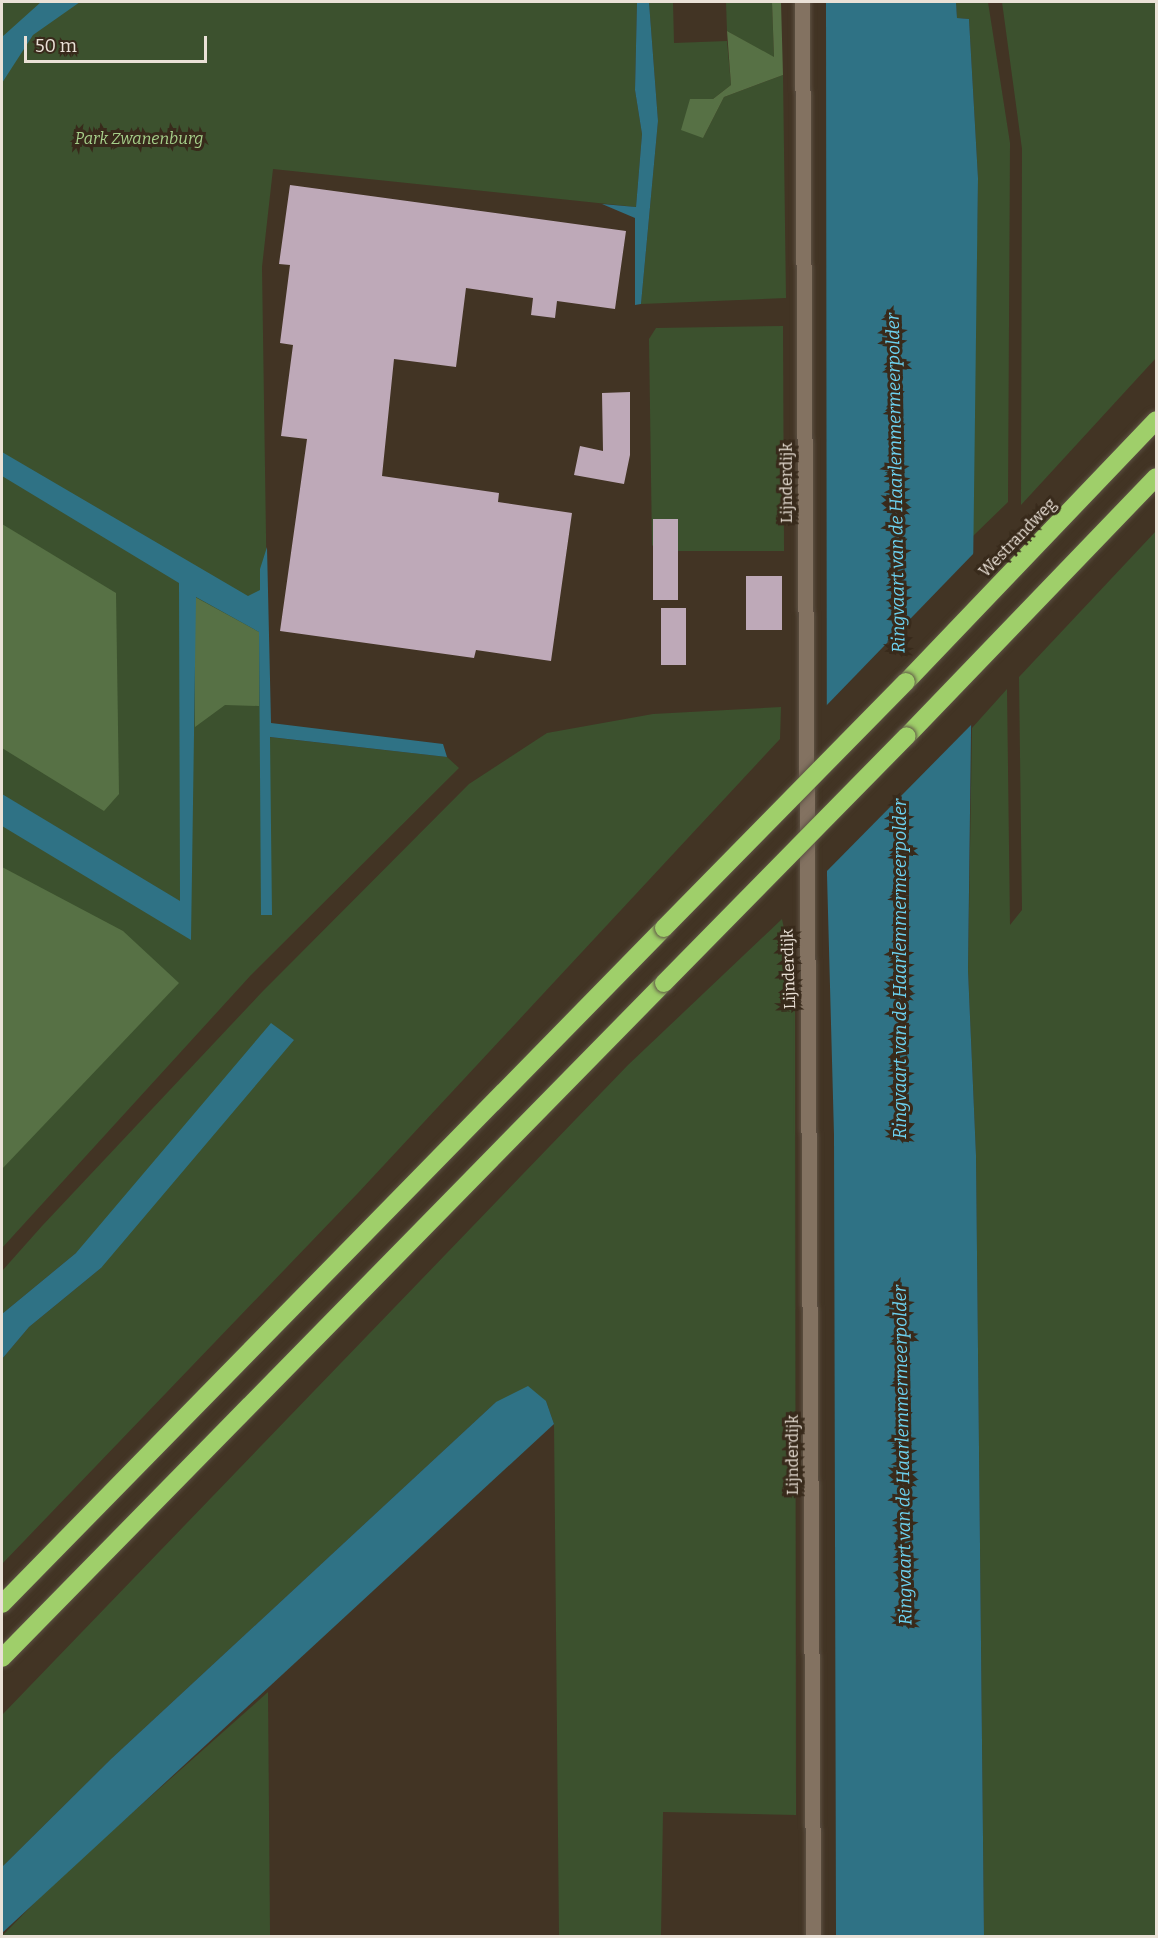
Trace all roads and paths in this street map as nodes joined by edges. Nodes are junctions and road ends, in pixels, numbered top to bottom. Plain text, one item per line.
1 (802, 2) edge
2 (1156, 420) edge
3 (1156, 477) edge
4 (2, 1604) edge
5 (2, 1658) edge
6 (813, 1936) edge

1 - 6 street, Lijnderdijk
2 - 4 highway, Westrandweg, bridge
3 - 5 highway, bridge

